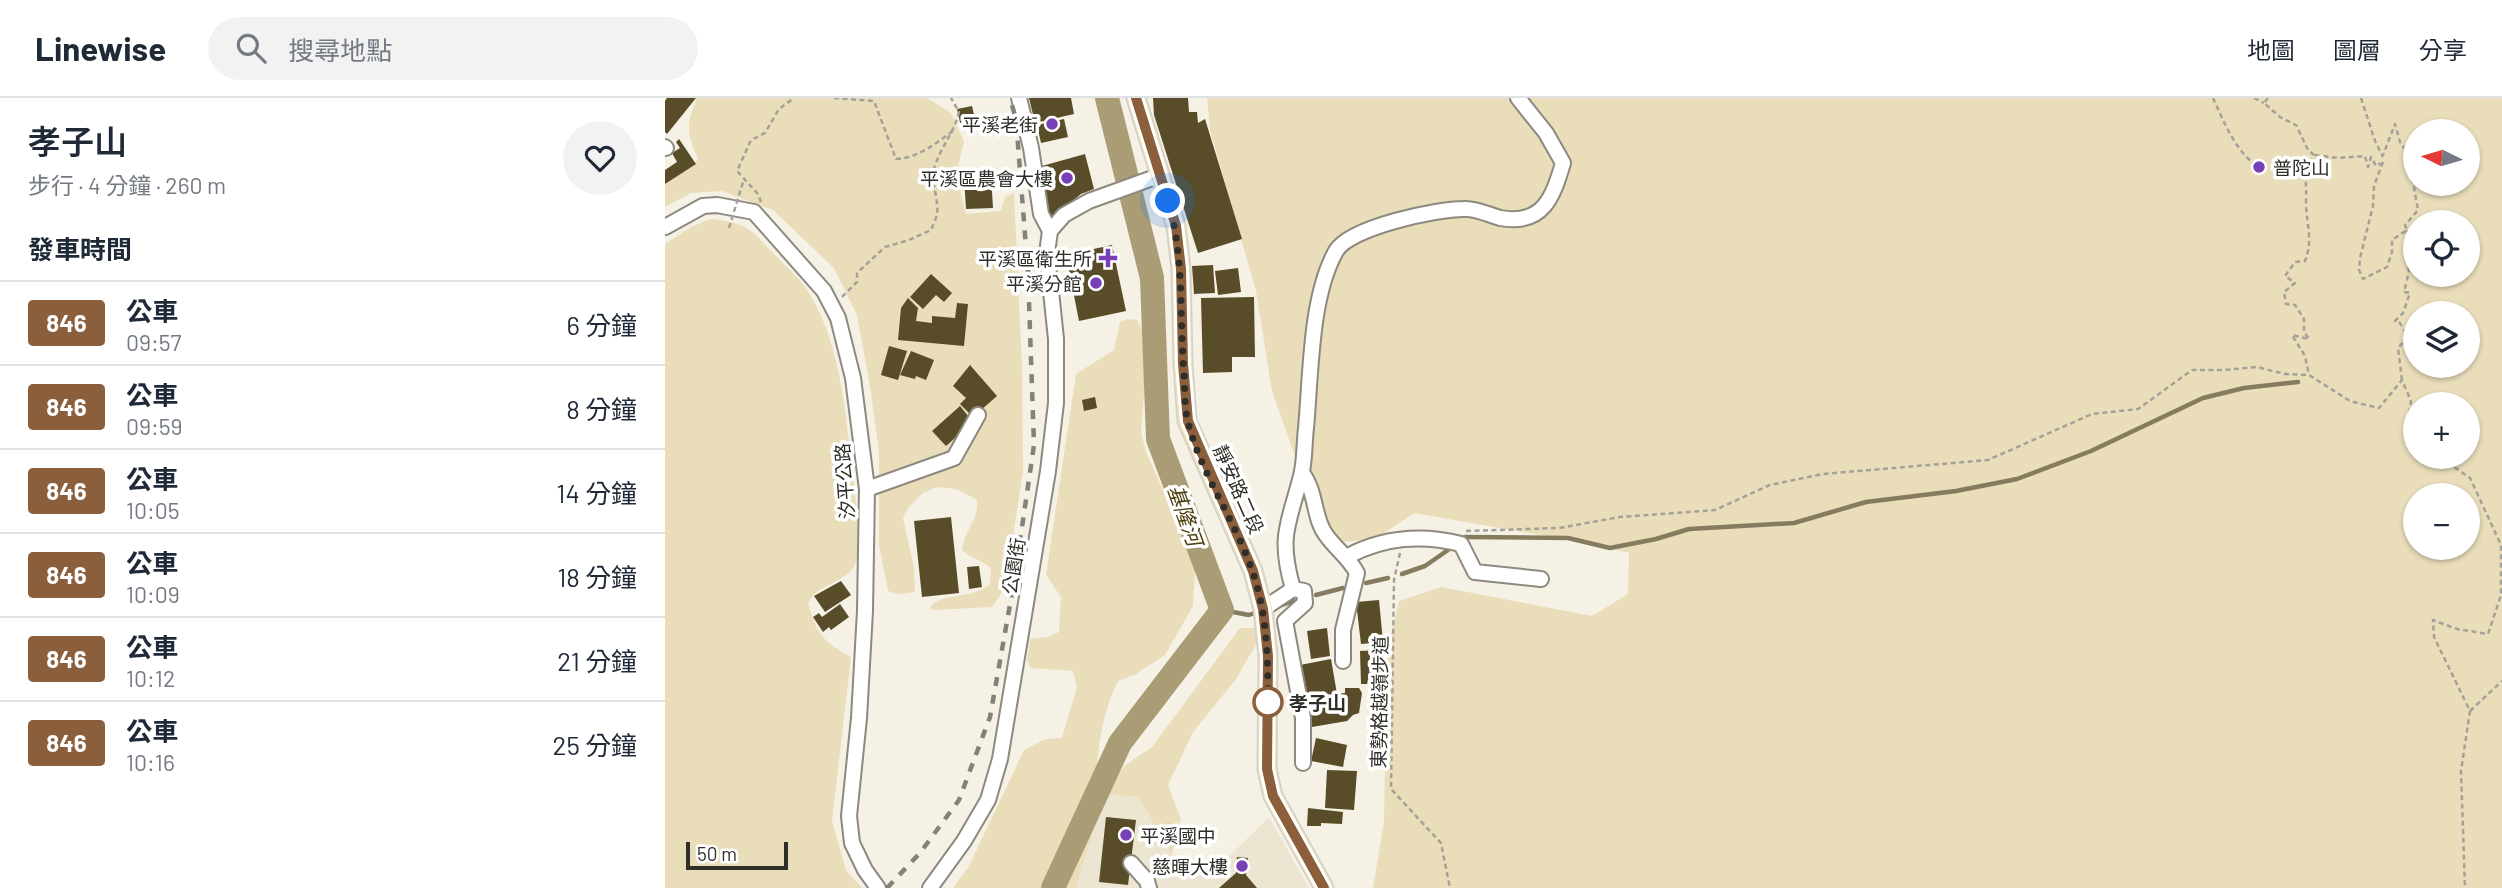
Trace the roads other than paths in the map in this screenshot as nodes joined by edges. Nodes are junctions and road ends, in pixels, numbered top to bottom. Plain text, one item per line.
1 (1019, 98) edge
2 (1136, 98) edge
3 (1518, 98) edge
4 (1161, 175) junction
5 (665, 227) edge
6 (1050, 231) junction
7 (978, 415) dead end
8 (1302, 473) junction
9 (867, 489) junction
10 (1348, 556) junction
11 (1541, 579) dead end
12 (1293, 589) junction
13 (1263, 614) junction
14 (1343, 661) dead end
15 (1303, 763) dead end
16 (1131, 863) dead end
17 (878, 888) edge
18 (930, 888) edge
19 (1149, 888) edge
20 (1324, 888) edge

1 - 6 street, 公園街
2 - 4 main road, 靜安路二段
3 - 8 street
4 - 6 street
4 - 13 main road, 靜安路二段
5 - 9 street, 汐平公路
6 - 18 street, 公園街
7 - 9 street
8 - 10 street
8 - 12 street
9 - 17 street, 汐平公路
10 - 11 street
10 - 14 street
12 - 13 street
12 - 15 street
13 - 20 main road, 靜安路二段
16 - 19 street

